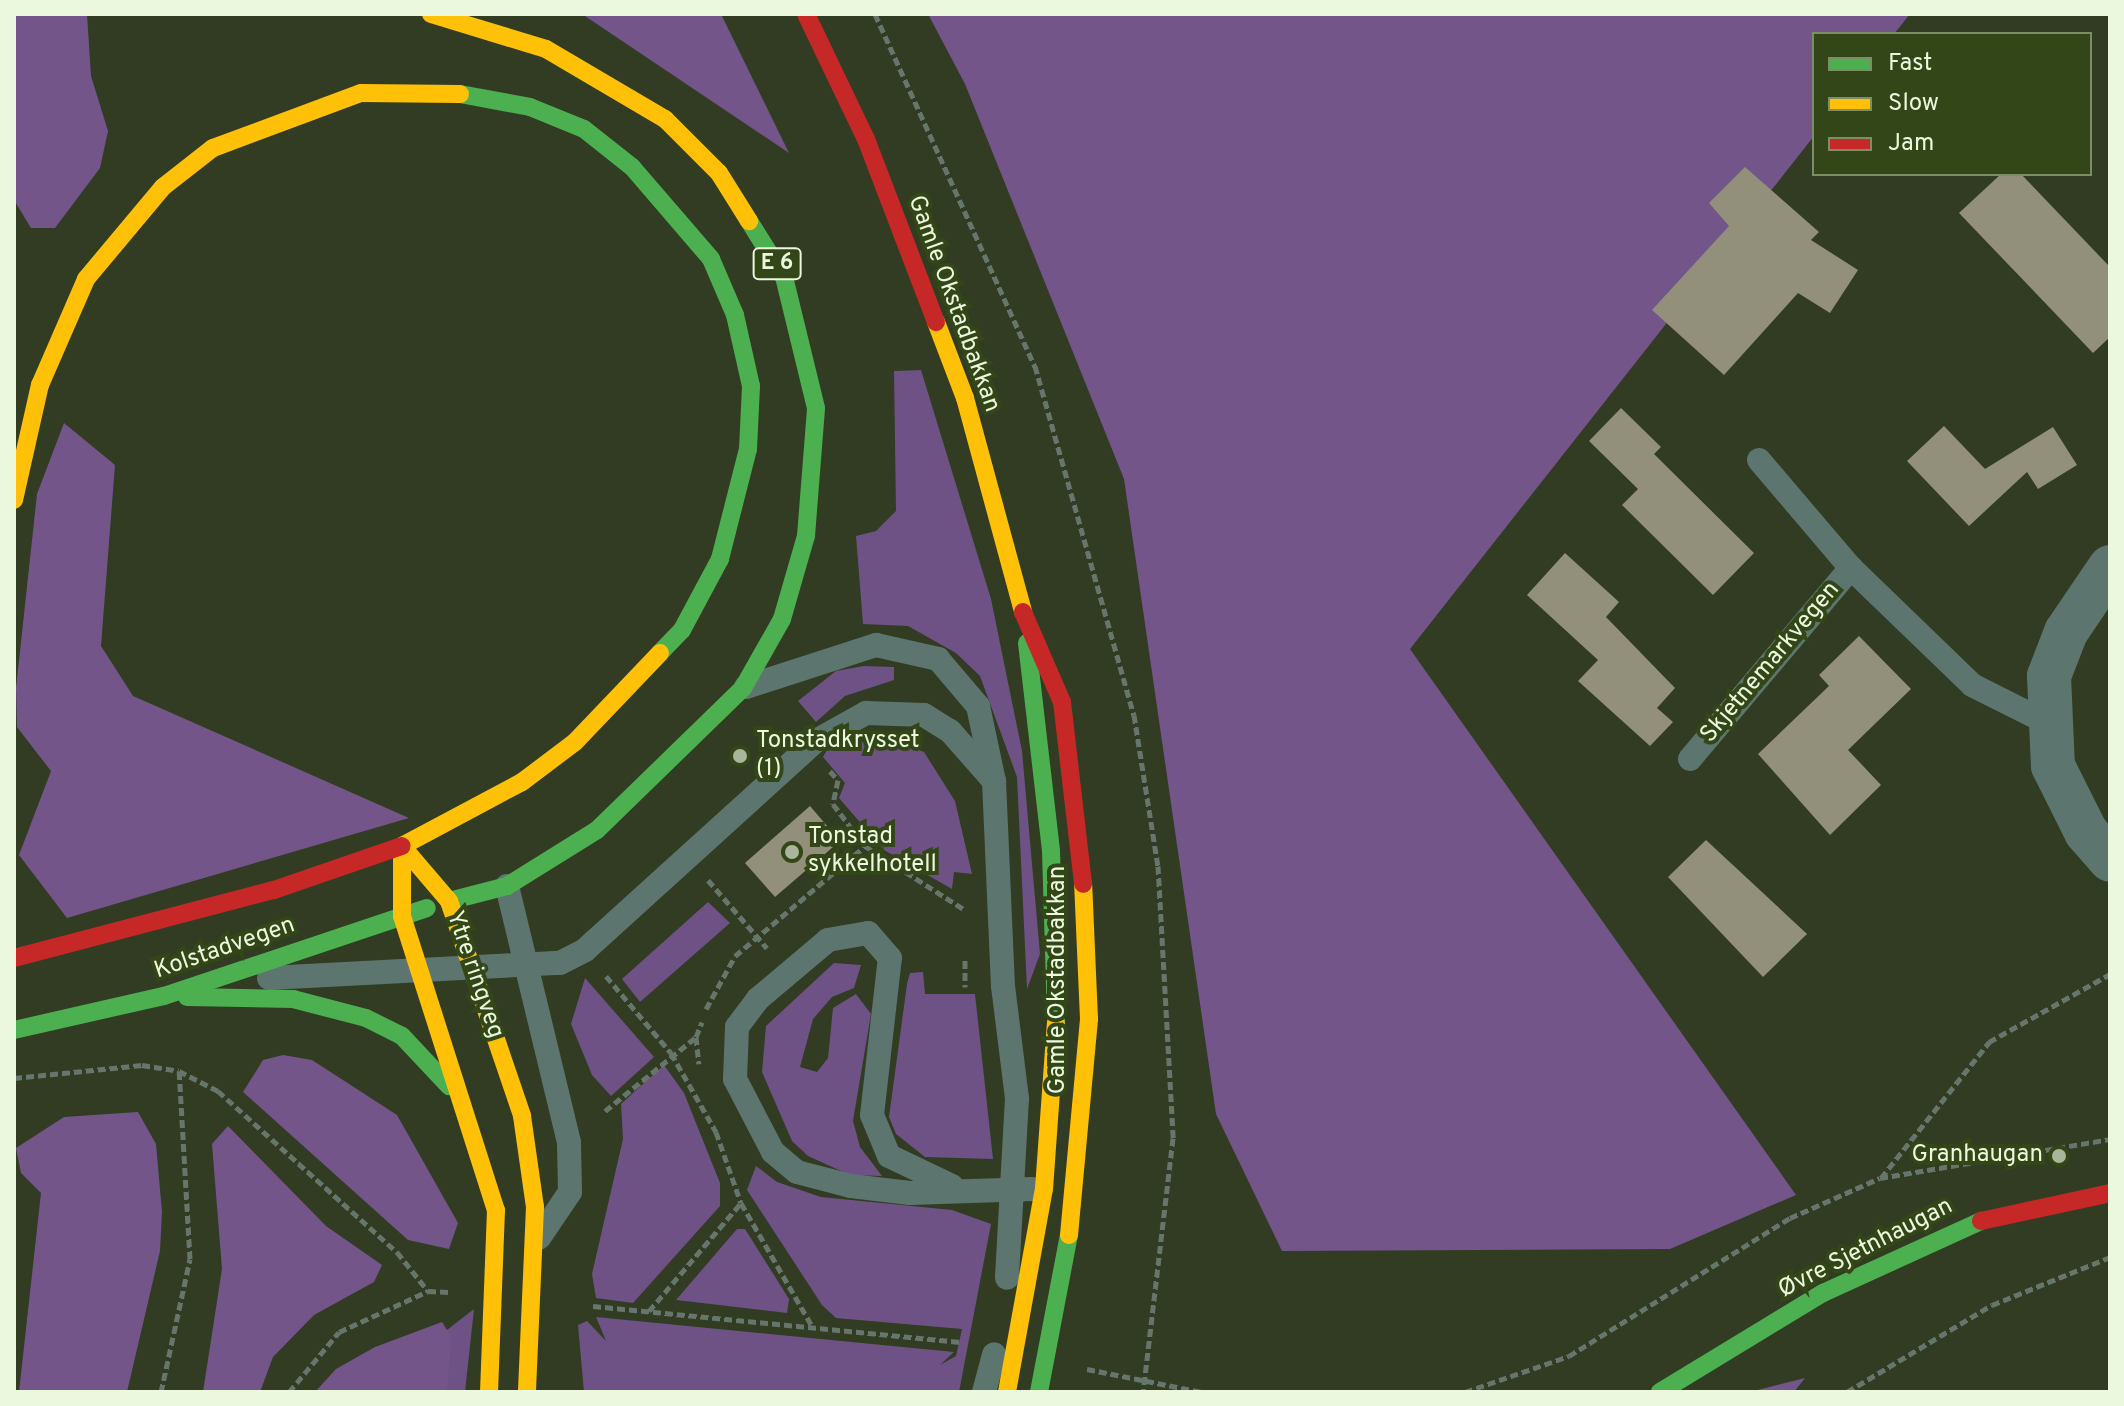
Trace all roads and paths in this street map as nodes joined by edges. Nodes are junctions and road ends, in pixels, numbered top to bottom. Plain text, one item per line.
1 (431, 14) edge
2 (806, 14) edge
3 (1759, 460) dead end
4 (14, 500) edge
5 (2110, 567) edge
6 (1851, 568) junction
7 (1026, 621) junction
8 (743, 688) junction
9 (2050, 724) junction
10 (1690, 759) dead end
11 (825, 770) dead end
12 (994, 781) junction
13 (402, 846) junction
14 (865, 846) dead end
15 (688, 856) junction
16 (2110, 860) edge
17 (507, 886) junction
18 (449, 901) junction
19 (402, 916) junction
20 (14, 958) edge
21 (607, 968) dead end
22 (417, 969) junction
23 (530, 970) junction
24 (789, 970) junction
25 (472, 971) junction
26 (2110, 974) edge
27 (164, 996) junction
28 (1056, 1019) junction
29 (14, 1030) edge
30 (179, 1071) junction
31 (14, 1078) edge
32 (1017, 1098) junction
33 (463, 1107) junction
34 (716, 1132) dead end
35 (2110, 1139) edge
36 (1880, 1178) junction
37 (952, 1186) junction
38 (1016, 1188) junction
39 (1044, 1189) junction
40 (1074, 1193) junction
41 (2110, 1193) edge
42 (535, 1243) junction
43 (2110, 1257) edge
44 (593, 1306) dead end
45 (649, 1311) junction
46 (812, 1325) junction
47 (960, 1342) dead end
48 (1074, 1367) dead end
49 (1145, 1379) junction
50 (161, 1392) edge
51 (289, 1392) edge
52 (489, 1392) edge
53 (527, 1392) edge
54 (984, 1392) edge
55 (1007, 1392) edge
56 (1039, 1392) edge
57 (1143, 1392) edge
58 (1202, 1392) edge
59 (1465, 1392) edge
60 (1660, 1392) edge
61 (1847, 1392) edge

1 - 8 main road, E 6
2 - 7 main road, Gamle Okstadbakkan
3 - 6 lane, Skjetnemarkvegen
4 - 13 main road, E 6
5 - 9 street
6 - 9 lane, Skjetnemarkvegen
6 - 10 lane, Skjetnemarkvegen
7 - 28 main road, Gamle Okstadbakkan
7 - 40 main road, Gamle Okstadbakkan
8 - 12 lane
8 - 17 main road, E 6
9 - 16 street
11 - 14 path
12 - 15 lane
12 - 32 lane
13 - 18 main road, Ytre ringveg
13 - 19 main road, Ytre ringveg
13 - 20 main road, Kolstadvegen
15 - 23 lane
15 - 24 path
17 - 18 main road, E 6
17 - 23 lane, Ytre ringveg
18 - 19 main road, Kolstadvegen
18 - 25 main road, Ytre ringveg
19 - 22 main road, Ytre ringveg
19 - 27 main road, Kolstadvegen
21 - 34 path
22 - 25 lane
22 - 27 lane
22 - 33 main road, Ytre ringveg
23 - 25 lane
23 - 42 lane, Ytre ringveg
24 - 37 lane
24 - 37 lane
25 - 42 main road, Ytre ringveg
26 - 36 path
27 - 29 main road, Kolstadvegen
27 - 33 main road, Ytre ringveg
28 - 32 lane
28 - 39 main road, Gamle Okstadbakkan
30 - 31 path
30 - 50 path
30 - 51 path
32 - 38 lane
32 - 39 lane
33 - 52 main road, Ytre ringveg
35 - 36 path
36 - 59 path
37 - 38 lane
38 - 39 lane
38 - 54 lane
39 - 40 lane
39 - 55 main road, Gamle Okstadbakkan
40 - 56 main road, Gamle Okstadbakkan
41 - 60 main road, Øvre Sjetnhaugan
42 - 53 main road, Ytre ringveg
43 - 61 path
44 - 45 path
45 - 46 path
45 - 46 path
46 - 47 path
48 - 49 path
49 - 57 path
49 - 58 path

